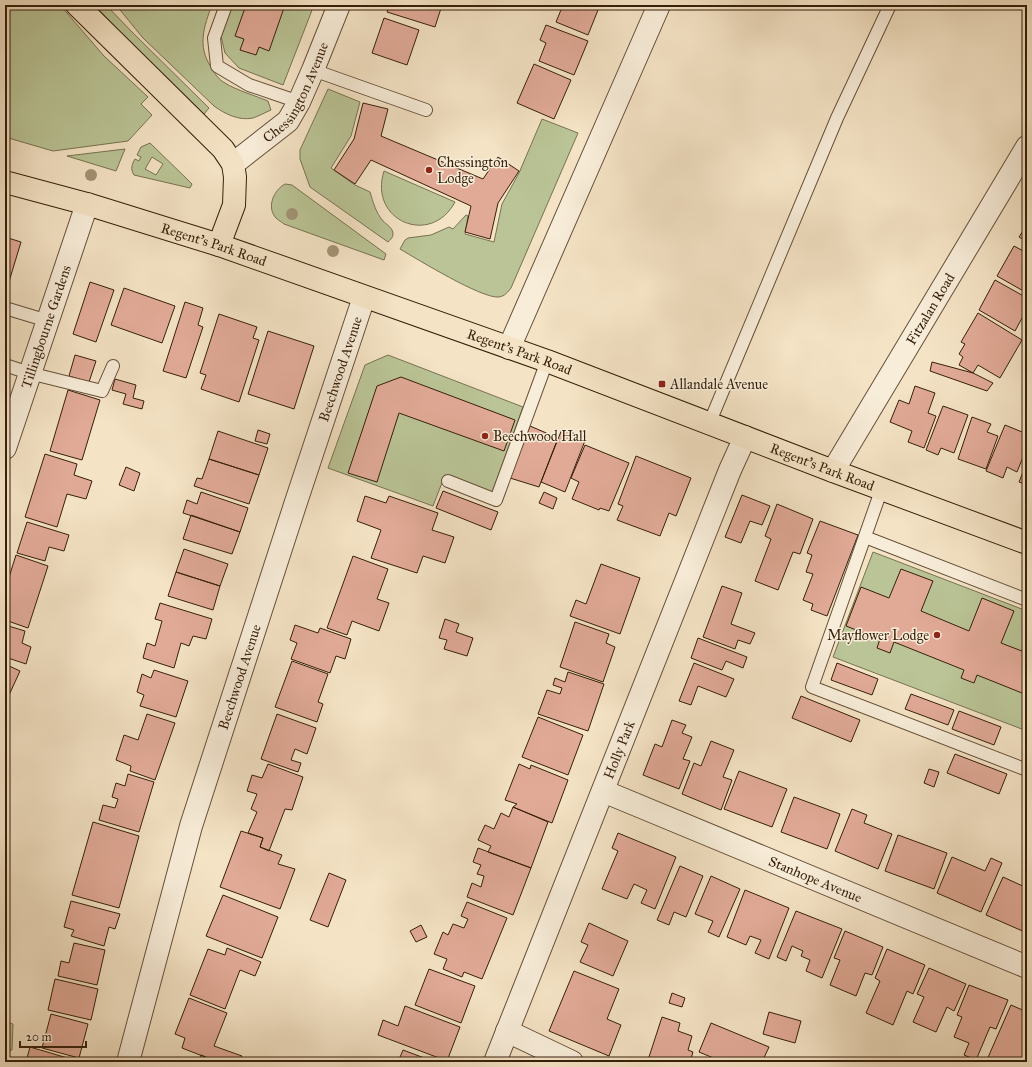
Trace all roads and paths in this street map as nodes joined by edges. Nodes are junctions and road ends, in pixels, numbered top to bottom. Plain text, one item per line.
1 (77, 5) edge
2 (226, 5) edge
3 (339, 5) edge
4 (659, 5) edge
5 (890, 5) edge
6 (313, 70) junction
7 (299, 102) junction
8 (426, 110) dead end
9 (1027, 147) edge
10 (233, 164) junction
11 (5, 182) edge
12 (87, 204) junction
13 (219, 245) junction
14 (364, 297) junction
15 (5, 308) edge
16 (48, 321) junction
17 (509, 348) junction
18 (546, 361) junction
19 (5, 365) edge
20 (112, 366) dead end
21 (30, 373) junction
22 (709, 424) junction
23 (745, 437) junction
24 (5, 448) edge
25 (833, 471) junction
26 (448, 481) dead end
27 (882, 488) junction
28 (865, 537) junction
29 (1027, 543) edge
30 (1027, 600) edge
31 (1027, 770) edge
32 (603, 791) junction
33 (1027, 967) edge
34 (507, 1031) junction
35 (128, 1062) edge
36 (495, 1062) edge
37 (572, 1062) edge

1 - 10 main road
2 - 7 lane
3 - 6 street, Chessington Avenue
4 - 17 street
5 - 22 lane
6 - 7 street, Chessington Avenue
6 - 8 lane
7 - 10 street, Chessington Avenue
9 - 25 street, Fitzalan Road
10 - 13 main road
11 - 12 main road, Regent's Park Road
12 - 13 main road, Regent's Park Road
12 - 16 street, Tillingbourne Gardens
13 - 14 main road, Regent's Park Road
14 - 17 main road, Regent's Park Road
14 - 35 street, Beechwood Avenue
15 - 16 lane
16 - 21 street, Tillingbourne Gardens
17 - 18 main road, Regent's Park Road
18 - 22 main road, Regent's Park Road
18 - 26 lane
19 - 21 lane
20 - 21 lane
21 - 24 street, Tillingbourne Gardens
22 - 23 main road, Regent's Park Road
23 - 25 main road, Regent's Park Road
23 - 32 street, Holly Park
25 - 27 main road, Regent's Park Road
27 - 28 lane
27 - 29 main road, Regent's Park Road
28 - 30 lane
28 - 31 lane
32 - 33 street, Stanhope Avenue
32 - 34 street, Holly Park
34 - 36 street, Holly Park
34 - 37 street

